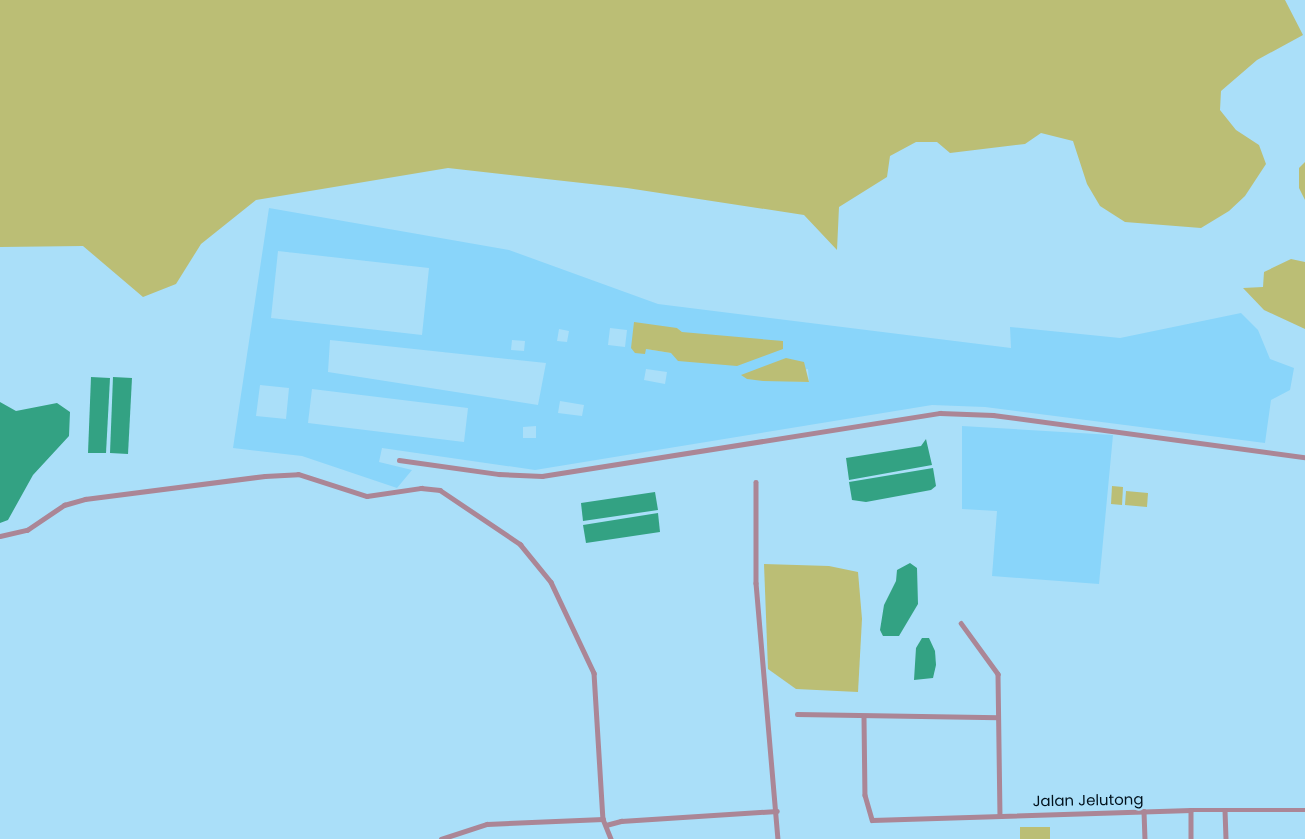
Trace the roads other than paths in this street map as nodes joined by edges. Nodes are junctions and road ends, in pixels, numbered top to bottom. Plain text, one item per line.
1 (1305, 457) edge
2 (400, 460) dead end
3 (756, 482) dead end
4 (0, 536) edge
5 (961, 623) dead end
6 (797, 714) dead end
7 (864, 717) junction
8 (998, 717) junction
9 (1191, 810) junction
10 (1225, 810) junction
11 (1305, 810) edge
12 (776, 811) junction
13 (1144, 811) junction
14 (1000, 815) junction
15 (603, 819) junction
16 (606, 825) junction
17 (441, 839) edge
18 (611, 839) edge
19 (778, 839) edge
20 (1145, 839) edge
21 (1191, 839) edge
22 (1226, 839) edge

1 - 2 street
3 - 12 street
4 - 15 street
5 - 8 street
6 - 7 street
7 - 8 street
7 - 14 street, Jalan Jelutong
8 - 14 street
9 - 10 street, Jalan Jelutong
9 - 13 street, Jalan Jelutong
9 - 21 street
10 - 11 street, Jalan Jelutong
10 - 22 street
12 - 16 street
12 - 19 street
13 - 14 street, Jalan Jelutong
13 - 20 street
15 - 16 street
15 - 17 street
16 - 18 street

